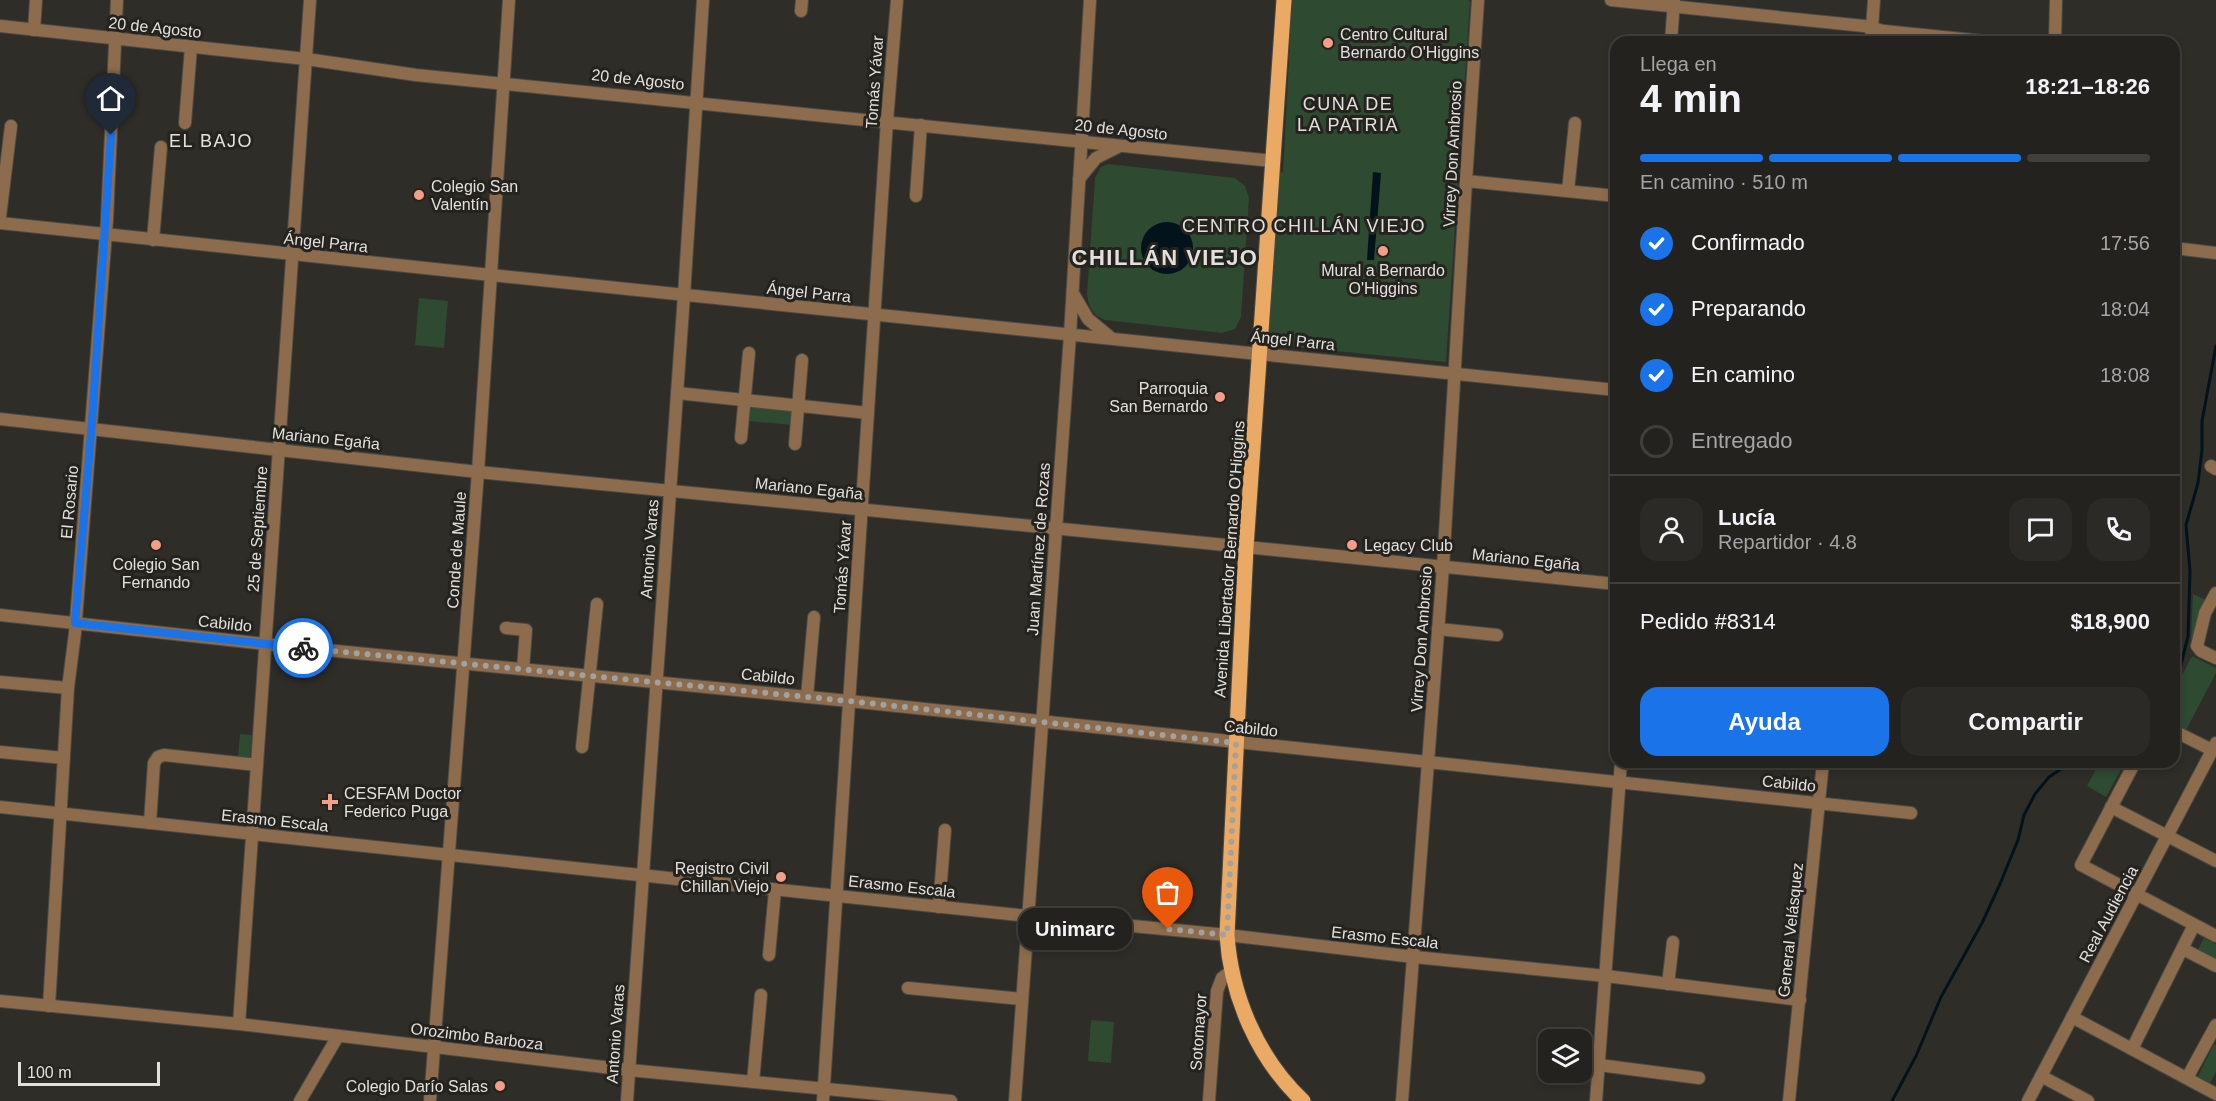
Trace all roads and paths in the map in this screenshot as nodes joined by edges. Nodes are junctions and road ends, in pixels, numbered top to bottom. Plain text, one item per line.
1 (36, 0) edge
2 (117, 0) edge
3 (310, 0) edge
4 (509, 0) edge
5 (703, 0) edge
6 (897, 0) edge
7 (1090, 0) edge
8 (1284, 0) edge
9 (1478, 0) edge
10 (1611, 0) edge
11 (1874, 0) edge
12 (2056, 0) edge
13 (1674, 3) edge
14 (0, 26) edge
15 (1873, 28) junction
16 (34, 30) junction
17 (1671, 36) edge
18 (1872, 36) edge
19 (1941, 36) edge
20 (2055, 36) edge
21 (117, 39) junction
22 (191, 47) junction
23 (306, 60) junction
24 (503, 83) junction
25 (696, 102) junction
26 (887, 121) junction
27 (185, 123) dead end
28 (1575, 123) dead end
29 (921, 125) junction
30 (11, 126) dead end
31 (1081, 141) junction
32 (1121, 145) junction
33 (161, 147) dead end
34 (1273, 161) junction
35 (1078, 180) junction
36 (1466, 181) junction
37 (1568, 191) junction
38 (1610, 195) edge
39 (916, 196) dead end
40 (0, 216) edge
41 (0, 223) edge
42 (105, 235) junction
43 (153, 240) junction
44 (2180, 249) edge
45 (2213, 253) edge
46 (292, 255) junction
47 (491, 275) junction
48 (1072, 291) junction
49 (684, 295) junction
50 (874, 315) junction
51 (1070, 335) junction
52 (1113, 339) junction
53 (749, 353) dead end
54 (1259, 354) junction
55 (802, 360) dead end
56 (1456, 373) junction
57 (1610, 389) edge
58 (677, 393) junction
59 (744, 400) junction
60 (798, 405) junction
61 (868, 413) junction
62 (0, 419) edge
63 (91, 430) junction
64 (741, 438) dead end
65 (795, 444) dead end
66 (279, 450) junction
67 (478, 472) junction
68 (670, 491) junction
69 (862, 510) junction
70 (1056, 529) junction
71 (1246, 548) junction
72 (1443, 567) junction
73 (1610, 583) edge
74 (2216, 593) edge
75 (597, 604) dead end
76 (0, 615) edge
77 (814, 617) dead end
78 (75, 623) junction
79 (506, 628) dead end
80 (1438, 629) junction
81 (1497, 635) dead end
82 (265, 644) junction
83 (2216, 658) edge
84 (465, 663) junction
85 (524, 669) junction
86 (589, 675) junction
87 (0, 682) edge
88 (656, 682) junction
89 (68, 688) junction
90 (807, 697) junction
91 (849, 701) junction
92 (1043, 721) junction
93 (2180, 733) edge
94 (1236, 743) junction
95 (582, 747) dead end
96 (2215, 748) edge
97 (0, 752) edge
98 (64, 758) junction
99 (1428, 761) junction
100 (257, 765) junction
101 (1621, 768) edge
102 (1822, 768) edge
103 (2132, 768) edge
104 (1620, 781) junction
105 (1820, 803) junction
106 (0, 807) edge
107 (2111, 807) junction
108 (1911, 813) dead end
109 (60, 814) junction
110 (150, 823) junction
111 (945, 830) dead end
112 (252, 834) junction
113 (2168, 835) junction
114 (450, 855) junction
115 (2216, 861) edge
116 (642, 876) junction
117 (776, 890) junction
118 (2136, 895) junction
119 (837, 896) junction
120 (939, 907) junction
121 (1028, 916) junction
122 (2194, 925) junction
123 (1227, 935) junction
124 (2216, 936) edge
125 (1673, 942) dead end
126 (2183, 949) junction
127 (769, 955) dead end
128 (1414, 957) junction
129 (2216, 966) edge
130 (1231, 971) junction
131 (1606, 976) junction
132 (1668, 984) junction
133 (908, 988) dead end
134 (761, 995) dead end
135 (1022, 999) junction
136 (1800, 1000) junction
137 (0, 1001) edge
138 (49, 1005) junction
139 (2072, 1017) junction
140 (239, 1024) junction
141 (2216, 1025) edge
142 (338, 1036) junction
143 (2213, 1040) edge
144 (435, 1047) junction
145 (2132, 1049) junction
146 (1599, 1065) junction
147 (629, 1070) junction
148 (2041, 1076) junction
149 (1699, 1078) dead end
150 (2187, 1078) junction
151 (753, 1082) junction
152 (824, 1088) junction
153 (2216, 1094) edge
154 (300, 1101) edge
155 (430, 1101) edge
156 (627, 1101) edge
157 (823, 1101) edge
158 (951, 1101) edge
159 (1015, 1101) edge
160 (1209, 1101) edge
161 (1303, 1101) edge
162 (1402, 1101) edge
163 (1596, 1101) edge
164 (1789, 1101) edge
165 (2028, 1101) edge
166 (2088, 1101) edge
167 (2212, 1101) edge

1 - 16 street
2 - 21 street, El Rosario
3 - 23 street, 25 de Septiembre
4 - 24 street, Conde de Maule
5 - 25 street, Antonio Varas
6 - 26 street, Tomás Yávar
7 - 31 street, Juan Martínez de Rozas
8 - 34 main road, Avenida Libertador Bernardo O'Higgins
9 - 36 street, Virrey Don Ambrosio
10 - 13 street
11 - 15 street
12 - 20 street
13 - 15 street
13 - 17 street
14 - 16 street, 20 de Agosto
15 - 18 street
15 - 19 street
16 - 21 street, 20 de Agosto
21 - 22 street, 20 de Agosto
21 - 42 street, El Rosario
22 - 23 street, 20 de Agosto
22 - 27 street
23 - 24 street, 20 de Agosto
23 - 46 street, 25 de Septiembre
24 - 25 street, 20 de Agosto
24 - 47 street, Conde de Maule
25 - 26 street, 20 de Agosto
25 - 49 street, Antonio Varas
26 - 29 street, 20 de Agosto
26 - 50 street, Tomás Yávar
28 - 37 street
29 - 31 street, 20 de Agosto
29 - 39 street
30 - 40 street
31 - 32 street, 20 de Agosto
31 - 35 street, Juan Martínez de Rozas
32 - 34 street, 20 de Agosto
32 - 35 street
33 - 43 street
34 - 54 main road, Avenida Libertador Bernardo O'Higgins
35 - 48 street, Juan Martínez de Rozas
36 - 37 street
36 - 56 street, Virrey Don Ambrosio
37 - 38 street
41 - 42 street, Ángel Parra
42 - 43 street, Ángel Parra
42 - 63 street, El Rosario
43 - 46 street, Ángel Parra
44 - 45 street
46 - 47 street, Ángel Parra
46 - 66 street, 25 de Septiembre
47 - 49 street, Ángel Parra
47 - 67 street, Conde de Maule
48 - 51 street, Juan Martínez de Rozas
48 - 52 street
49 - 50 street, Ángel Parra
49 - 58 street, Antonio Varas
50 - 51 street, Ángel Parra
50 - 61 street, Tomás Yávar
51 - 52 street, Ángel Parra
51 - 70 street, Juan Martínez de Rozas
52 - 54 street, Ángel Parra
53 - 59 street
54 - 56 street, Ángel Parra
54 - 71 main road, Avenida Libertador Bernardo O'Higgins
55 - 60 street
56 - 57 street, Ángel Parra
56 - 72 street, Virrey Don Ambrosio
58 - 59 street
58 - 68 street, Antonio Varas
59 - 60 street
59 - 64 street
60 - 61 street
60 - 65 street
61 - 69 street, Tomás Yávar
62 - 63 street, Mariano Egaña
63 - 66 street, Mariano Egaña
63 - 78 street, El Rosario
66 - 67 street, Mariano Egaña
66 - 82 street, 25 de Septiembre
67 - 68 street, Mariano Egaña
67 - 84 street, Conde de Maule
68 - 69 street, Mariano Egaña
68 - 88 street, Antonio Varas
69 - 70 street, Mariano Egaña
69 - 91 street, Tomás Yávar
70 - 71 street, Mariano Egaña
70 - 92 street, Juan Martínez de Rozas
71 - 72 street, Mariano Egaña
71 - 94 main road, Avenida Libertador Bernardo O'Higgins
72 - 73 street, Mariano Egaña
72 - 80 street, Virrey Don Ambrosio
74 - 83 street
75 - 86 street
76 - 78 street, Cabildo
77 - 90 street
78 - 82 street, Cabildo
78 - 89 street, El Rosario
79 - 85 street
80 - 81 street
80 - 99 street, Virrey Don Ambrosio
82 - 84 street, Cabildo
82 - 100 street, 25 de Septiembre
84 - 85 street, Cabildo
84 - 114 street, Conde de Maule
85 - 86 street, Cabildo
86 - 88 street, Cabildo
86 - 95 street
87 - 89 street
88 - 90 street, Cabildo
88 - 116 street, Antonio Varas
89 - 98 street, El Rosario
90 - 91 street, Cabildo
91 - 92 street, Cabildo
91 - 119 street, Tomás Yávar
92 - 94 street, Cabildo
92 - 121 street, Juan Martínez de Rozas
93 - 96 street
94 - 99 street, Cabildo
94 - 123 main road, Avenida Libertador Bernardo O'Higgins
96 - 113 street, Real Audiencia
97 - 98 street
98 - 109 street, El Rosario
99 - 104 street, Cabildo
99 - 128 street, Virrey Don Ambrosio
100 - 110 street
100 - 112 street, 25 de Septiembre
101 - 104 street
102 - 105 street, General Velásquez
103 - 107 street
104 - 105 street, Cabildo
104 - 131 street
105 - 108 street, Cabildo
105 - 136 street, General Velásquez
106 - 109 street, Erasmo Escala
107 - 113 street
107 - 118 street
109 - 110 street, Erasmo Escala
109 - 138 street, El Rosario
110 - 112 street, Erasmo Escala
111 - 120 street
112 - 114 street, Erasmo Escala
112 - 140 street, 25 de Septiembre
113 - 115 street
113 - 118 street, Real Audiencia
114 - 116 street, Erasmo Escala
114 - 144 street, Conde de Maule
116 - 117 street, Erasmo Escala
116 - 147 street, Antonio Varas
117 - 119 street, Erasmo Escala
117 - 127 street
118 - 122 street
118 - 139 street, Real Audiencia
119 - 120 street, Erasmo Escala
119 - 152 street, Tomás Yávar
120 - 121 street, Erasmo Escala
121 - 123 street, Erasmo Escala
121 - 135 street, Juan Martínez de Rozas
122 - 124 street
122 - 126 street
123 - 128 street, Erasmo Escala
123 - 130 main road, Avenida Libertador Bernardo O'Higgins
125 - 132 street
126 - 129 street
126 - 145 street
128 - 131 street, Erasmo Escala
128 - 162 street, Virrey Don Ambrosio
130 - 160 street, Sotomayor
130 - 161 main road, Avenida Libertador Bernardo O'Higgins
131 - 132 street, Erasmo Escala
131 - 146 street
132 - 136 street, Erasmo Escala
133 - 135 street
134 - 151 street
135 - 159 street, Juan Martínez de Rozas
136 - 164 street, General Velásquez
137 - 138 street, Orozimbo Barboza
138 - 140 street, Orozimbo Barboza
139 - 145 street
139 - 148 street, Real Audiencia
140 - 142 street, Orozimbo Barboza
141 - 143 street
142 - 144 street, Orozimbo Barboza
142 - 154 street
143 - 150 street
144 - 147 street, Orozimbo Barboza
144 - 155 street, Conde de Maule
145 - 150 street
146 - 149 street
146 - 163 street
147 - 151 street, Orozimbo Barboza
147 - 156 street, Antonio Varas
148 - 165 street, Real Audiencia
148 - 166 street
150 - 153 street
151 - 152 street, Orozimbo Barboza
152 - 157 street, Tomás Yávar
152 - 158 street, Orozimbo Barboza
153 - 167 street

